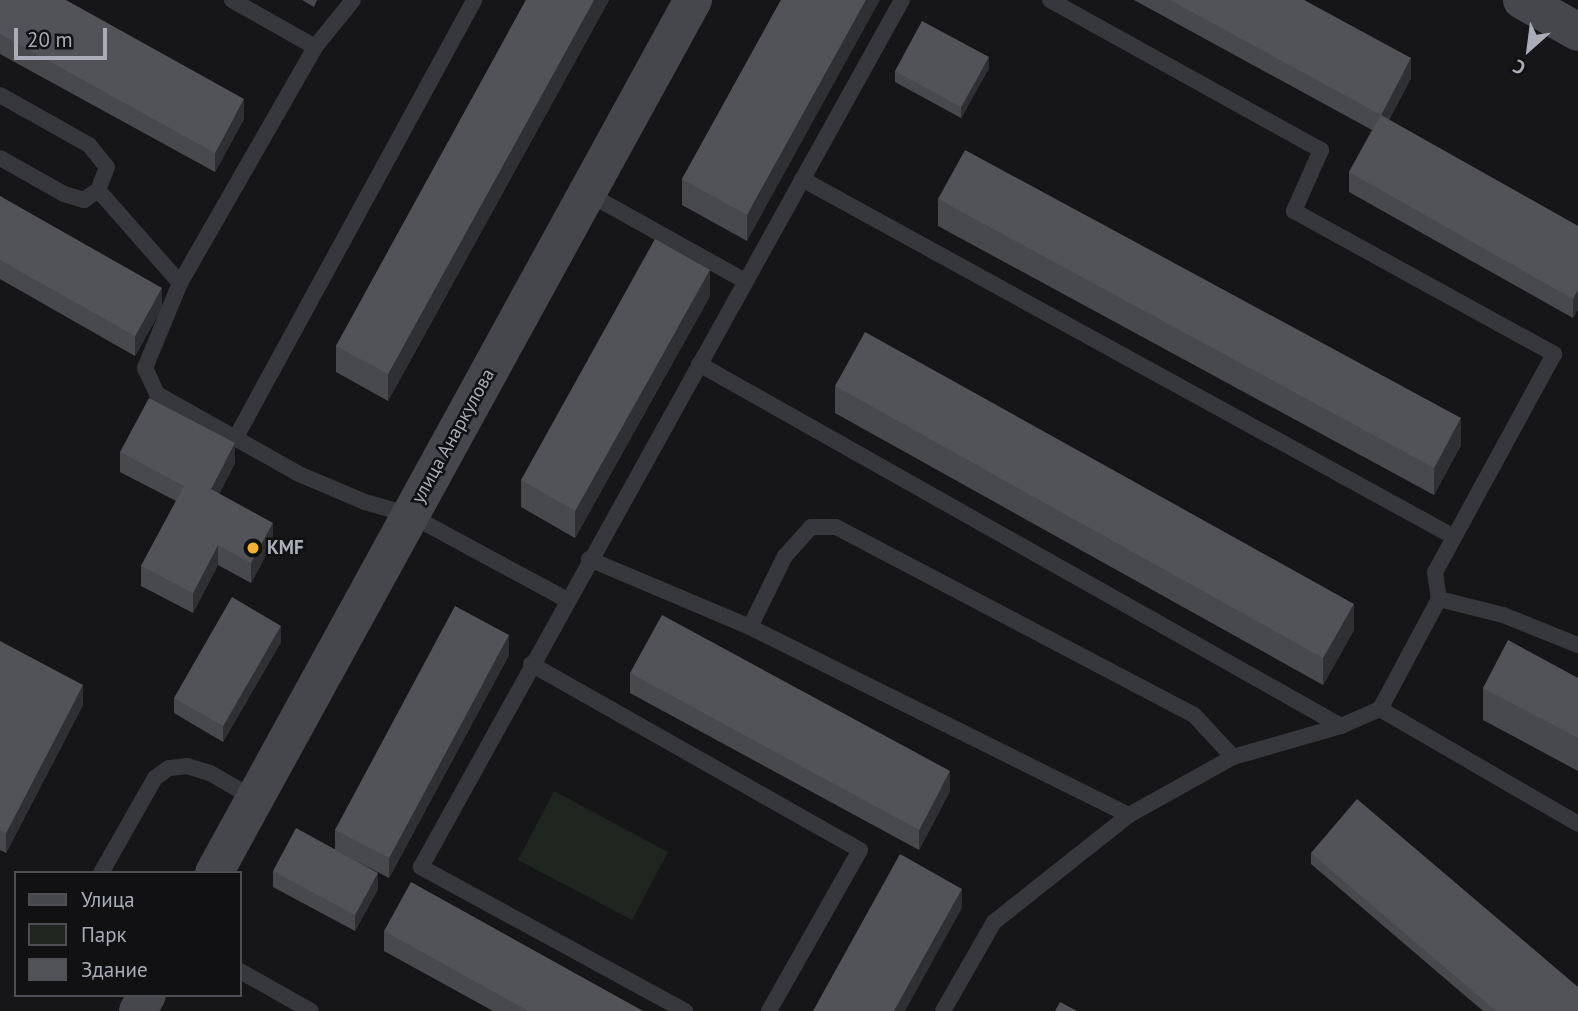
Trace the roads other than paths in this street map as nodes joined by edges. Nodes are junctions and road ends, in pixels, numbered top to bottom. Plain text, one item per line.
1 (232, 0) edge
2 (353, 0) edge
3 (474, 0) edge
4 (693, 0) edge
5 (902, 0) edge
6 (1050, 0) edge
7 (1522, 0) edge
8 (1578, 32) edge
9 (315, 47) junction
10 (0, 95) edge
11 (0, 158) edge
12 (802, 179) junction
13 (98, 190) junction
14 (587, 193) junction
15 (745, 281) junction
16 (180, 283) junction
17 (699, 364) junction
18 (236, 439) junction
19 (410, 515) junction
20 (1454, 537) junction
21 (589, 559) junction
22 (1439, 599) junction
23 (567, 600) junction
24 (750, 627) junction
25 (1578, 645) edge
26 (531, 664) junction
27 (1380, 709) junction
28 (1341, 726) junction
29 (1233, 757) junction
30 (255, 799) junction
31 (1129, 815) junction
32 (1578, 824) edge
33 (101, 871) edge
34 (215, 871) edge
35 (242, 972) edge
36 (311, 1011) edge
37 (685, 1011) edge
38 (769, 1011) edge
39 (943, 1011) edge

1 - 9 lane
2 - 9 lane
3 - 18 lane
4 - 14 street, улица Анаркулова
5 - 12 lane
6 - 20 lane
7 - 8 street
9 - 16 lane
10 - 13 lane
11 - 13 lane
12 - 15 lane
12 - 20 lane
13 - 16 lane
14 - 15 lane
14 - 19 street, улица Анаркулова
15 - 17 lane
16 - 18 lane
17 - 21 lane
17 - 28 lane
18 - 19 lane
19 - 23 lane
19 - 30 street, улица Анаркулова
20 - 22 lane
21 - 23 lane
21 - 24 lane
22 - 25 lane
22 - 27 lane
23 - 26 lane
24 - 29 lane
24 - 31 lane
26 - 37 lane
26 - 38 lane
27 - 28 lane
27 - 32 lane
28 - 29 lane
29 - 31 lane
30 - 33 lane
30 - 34 street, улица Анаркулова
31 - 39 lane
35 - 36 lane

